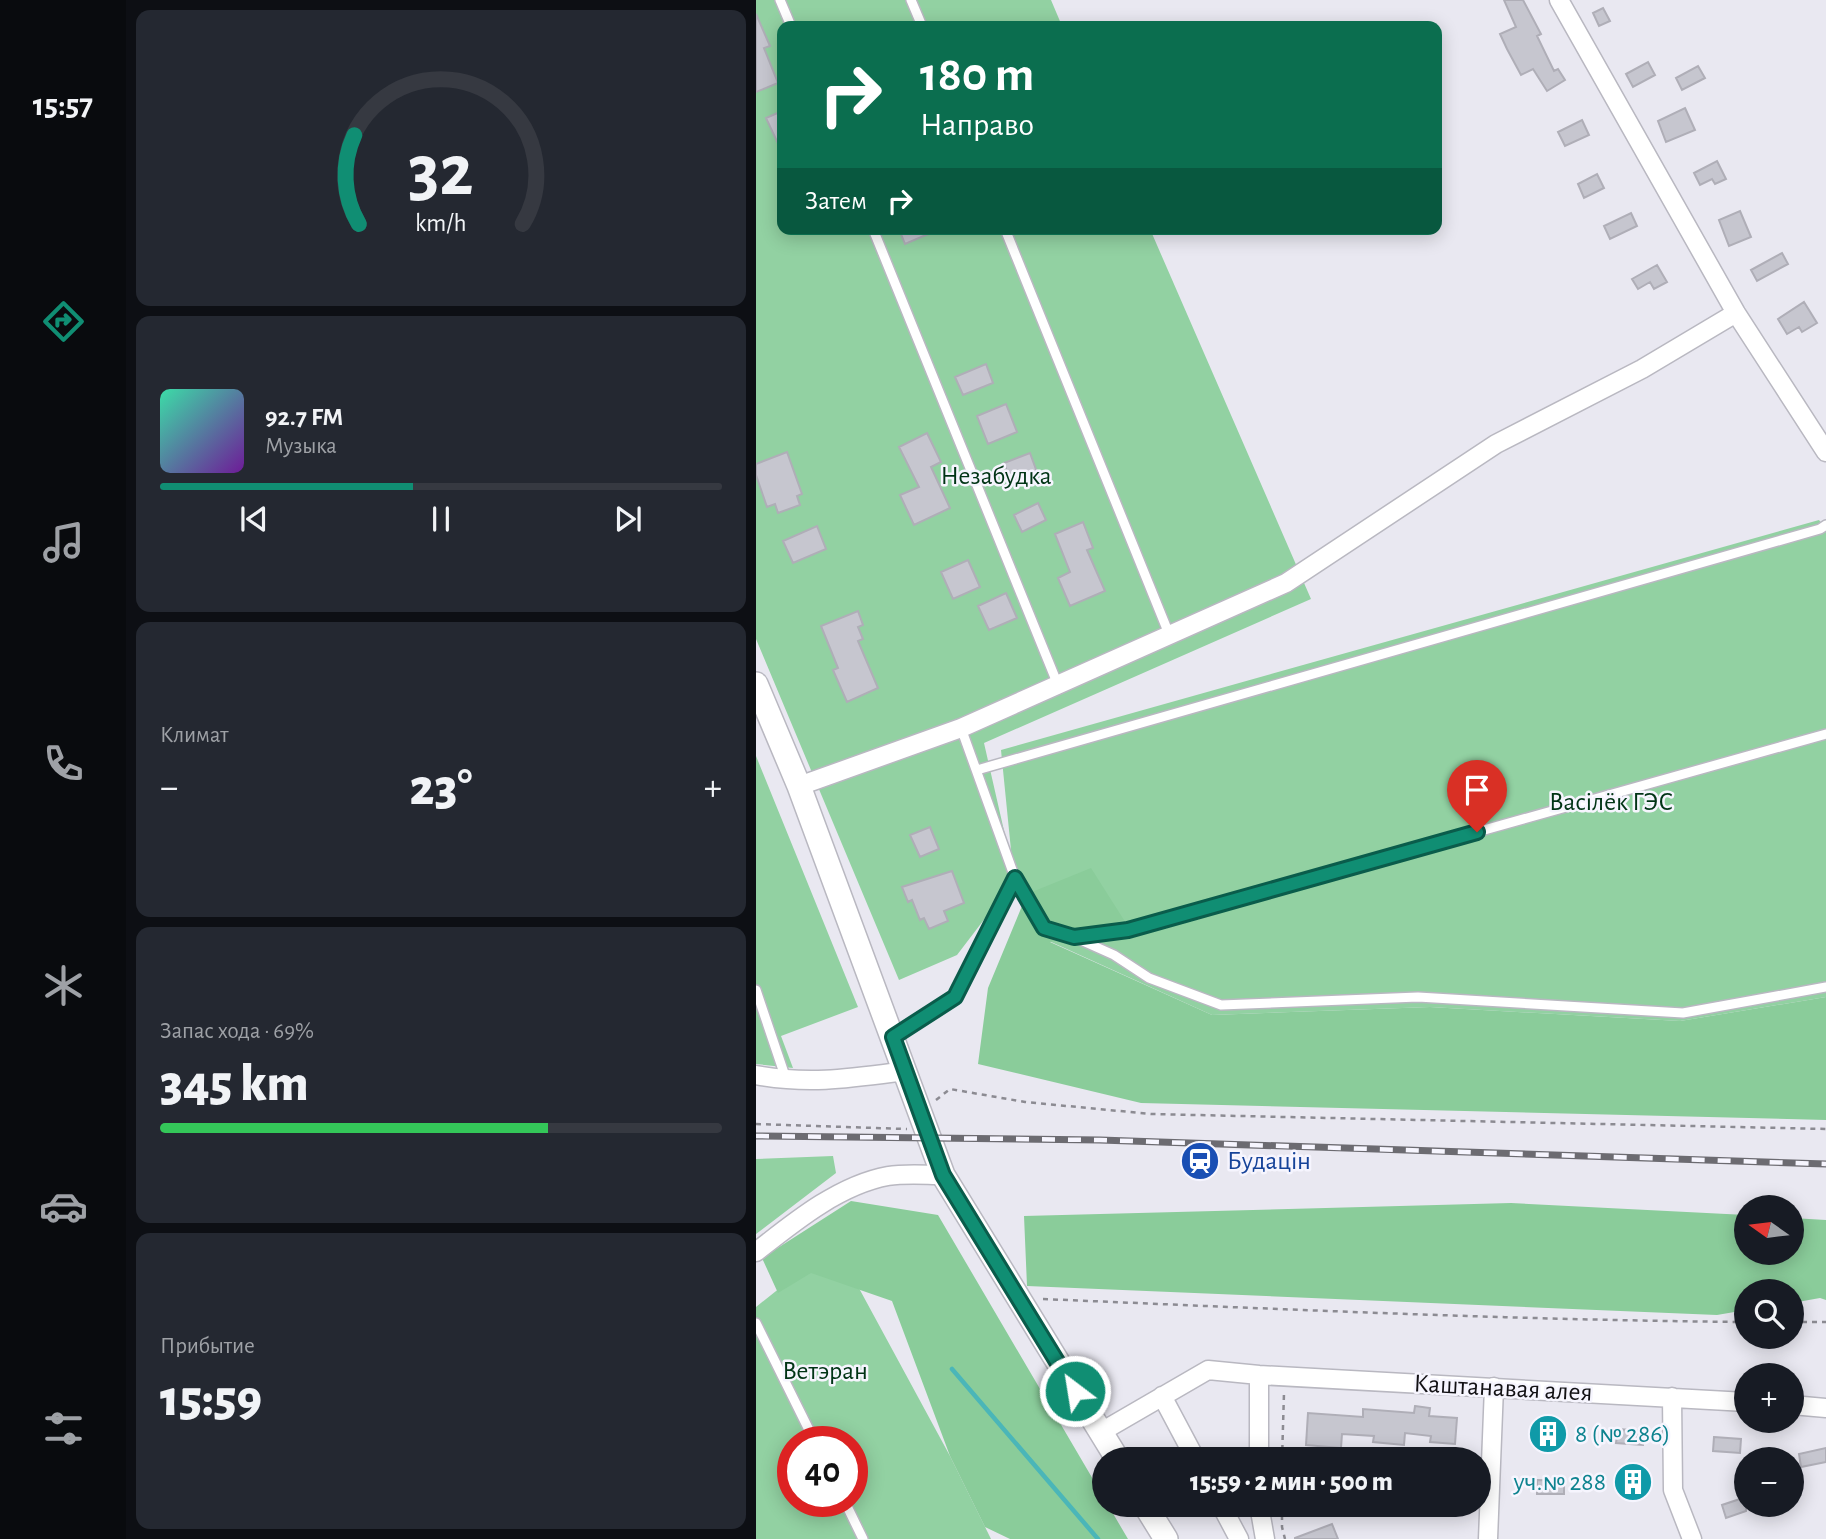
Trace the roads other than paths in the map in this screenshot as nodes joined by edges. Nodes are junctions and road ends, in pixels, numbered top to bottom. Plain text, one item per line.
1 (780, 0) edge
2 (911, 0) edge
3 (1559, 0) edge
4 (788, 21) edge
5 (920, 21) edge
6 (875, 235) edge
7 (1006, 235) edge
8 (1736, 313) junction
9 (1826, 452) edge
10 (1826, 525) edge
11 (1169, 634) junction
12 (756, 684) edge
13 (1058, 685) junction
14 (961, 728) junction
15 (1826, 734) edge
16 (977, 770) junction
17 (799, 786) junction
18 (1015, 878) junction
19 (1074, 937) junction
20 (1826, 987) edge
21 (756, 990) edge
22 (893, 1037) junction
23 (906, 1071) junction
24 (756, 1075) edge
25 (786, 1081) junction
26 (943, 1175) junction
27 (756, 1252) edge
28 (756, 1323) edge
29 (1259, 1375) junction
30 (1494, 1387) junction
31 (1162, 1395) junction
32 (1672, 1397) junction
33 (1734, 1401) edge
34 (1804, 1406) edge
35 (1826, 1408) edge
36 (807, 1426) edge
37 (1101, 1432) junction
38 (1110, 1447) edge
39 (1189, 1447) edge
40 (1259, 1447) edge
41 (852, 1517) edge
42 (1152, 1517) edge
43 (1227, 1517) edge
44 (1261, 1517) edge
45 (863, 1539) edge
46 (1166, 1539) edge
47 (1239, 1539) edge
48 (1265, 1539) edge
49 (1488, 1539) edge
50 (1692, 1539) edge

1 - 4 lane
2 - 5 lane
3 - 8 street
6 - 13 lane
7 - 11 lane
8 - 9 street
8 - 11 street
10 - 16 lane
11 - 13 street
12 - 17 street
13 - 14 street
14 - 16 lane
14 - 17 street
15 - 19 lane
16 - 18 lane
17 - 22 street
18 - 19 lane
18 - 22 lane
19 - 20 lane
21 - 25 lane
22 - 23 street
23 - 25 street
23 - 26 street
24 - 25 street
26 - 27 street
26 - 37 street
28 - 36 lane
29 - 30 street, Каштанавая алея
29 - 31 street, Каштанавая алея
29 - 40 street
30 - 32 street, Каштанавая алея
30 - 49 street
31 - 37 street, Каштанавая алея
31 - 39 street
32 - 33 street, Каштанавая алея
32 - 50 street
34 - 35 street
37 - 38 street
41 - 45 lane
42 - 46 street
43 - 47 street
44 - 48 street

